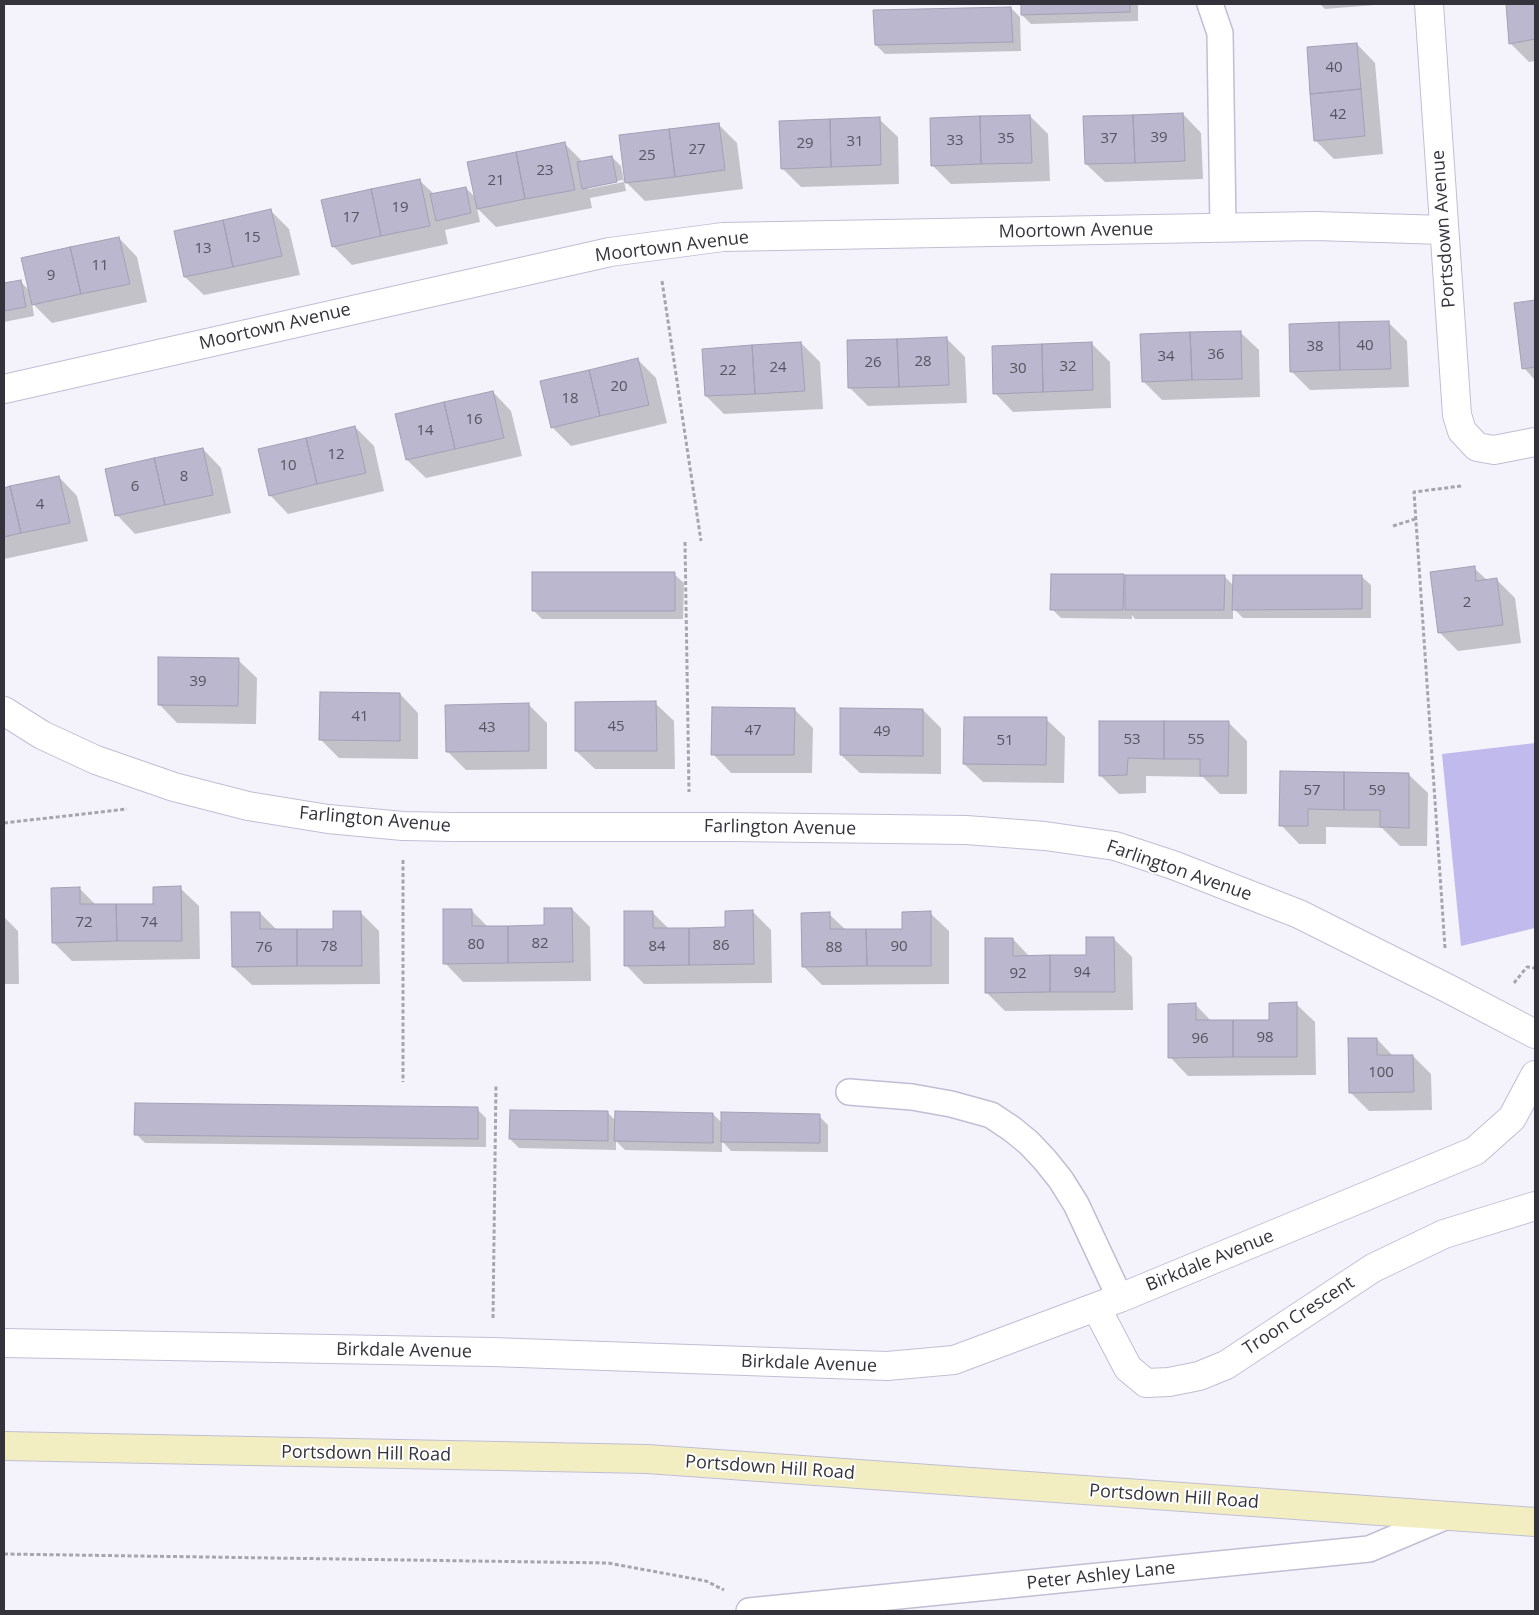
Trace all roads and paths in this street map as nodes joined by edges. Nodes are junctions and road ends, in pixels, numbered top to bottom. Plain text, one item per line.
1 (1210, 4) edge
2 (1429, 4) edge
3 (1223, 228) junction
4 (1444, 230) junction
5 (657, 246) junction
6 (4, 389) edge
7 (1535, 442) edge
8 (1461, 486) dead end
9 (1415, 519) junction
10 (1393, 526) dead end
11 (701, 541) dead end
12 (685, 542) dead end
13 (4, 711) edge
14 (174, 787) junction
15 (4, 823) edge
16 (403, 826) junction
17 (690, 827) junction
18 (1448, 988) junction
19 (1535, 1034) edge
20 (1535, 1075) edge
21 (403, 1082) dead end
22 (496, 1084) dead end
23 (849, 1092) dead end
24 (1535, 1206) edge
25 (1108, 1302) junction
26 (4, 1343) edge
27 (492, 1352) junction
28 (4, 1446) edge
29 (1447, 1516) junction
30 (1535, 1522) edge
31 (4, 1554) edge
32 (756, 1611) edge

1 - 3 lane
2 - 4 street, Portsdown Avenue
3 - 4 street, Moortown Avenue
3 - 5 street, Moortown Avenue
4 - 7 street, Portsdown Avenue
5 - 6 street, Moortown Avenue
5 - 11 path
8 - 9 path
9 - 10 path
9 - 18 path
12 - 17 path
13 - 14 street, Farlington Avenue
14 - 15 path
14 - 16 street, Farlington Avenue
16 - 17 street, Farlington Avenue
16 - 21 path
17 - 18 street, Farlington Avenue
18 - 19 street, Farlington Avenue
20 - 25 street, Birkdale Avenue
22 - 27 path
23 - 25 lane
24 - 25 street, Troon Crescent
25 - 27 street, Birkdale Avenue
26 - 27 street, Birkdale Avenue
28 - 29 main road, Portsdown Hill Road
29 - 30 main road, Portsdown Hill Road
29 - 32 lane, Peter Ashley Lane
31 - 32 path

